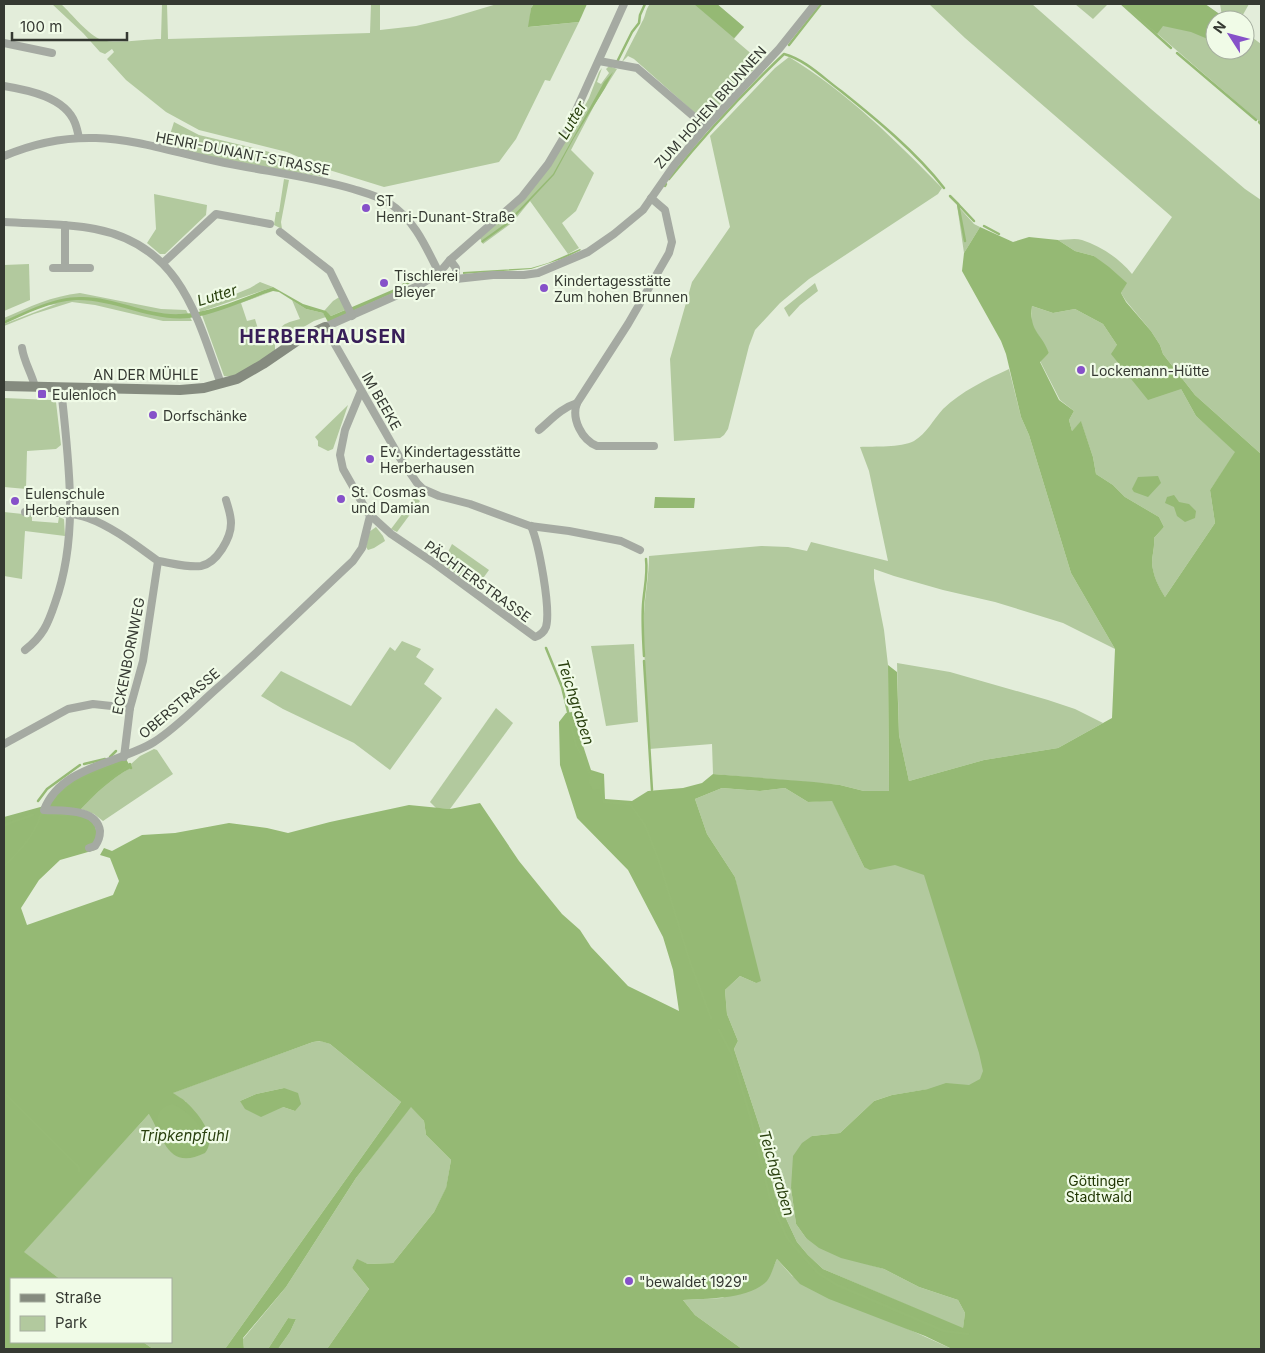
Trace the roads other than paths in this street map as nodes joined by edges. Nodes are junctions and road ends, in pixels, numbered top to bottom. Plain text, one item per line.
1 (624, 4) edge
2 (815, 4) edge
3 (4, 43) edge
4 (52, 53) dead end
5 (599, 61) junction
6 (4, 86) edge
7 (706, 127) junction
8 (79, 138) junction
9 (4, 156) edge
10 (651, 198) junction
11 (4, 222) edge
12 (270, 224) dead end
13 (65, 225) junction
14 (280, 232) dead end
15 (450, 260) junction
16 (163, 264) junction
17 (53, 268) dead end
18 (65, 268) junction
19 (90, 268) dead end
20 (440, 273) junction
21 (456, 279) junction
22 (351, 312) junction
23 (325, 327) junction
24 (22, 348) dead end
25 (221, 384) junction
26 (4, 386) edge
27 (35, 387) junction
28 (60, 387) junction
29 (361, 391) junction
30 (577, 403) junction
31 (539, 430) dead end
32 (654, 446) dead end
33 (226, 500) dead end
34 (25, 512) dead end
35 (71, 515) junction
36 (370, 516) junction
37 (531, 526) junction
38 (640, 550) dead end
39 (158, 560) junction
40 (25, 650) dead end
41 (130, 708) junction
42 (4, 744) edge
43 (124, 757) junction
44 (89, 848) dead end

1 - 5 street
2 - 7 street, ZUM HOHEN BRUNNEN
3 - 4 street
5 - 7 street
5 - 15 street
6 - 8 street
7 - 10 street, ZUM HOHEN BRUNNEN
8 - 9 street, HENRI-DUNANT-STRASSE
8 - 20 street, HENRI-DUNANT-STRASSE
10 - 21 street, ZUM HOHEN BRUNNEN
10 - 30 street
11 - 13 street
12 - 16 street
13 - 16 street
13 - 18 street
14 - 22 street
15 - 20 street
15 - 21 street
16 - 25 street
17 - 18 street
18 - 19 street
20 - 21 street, ZUM HOHEN BRUNNEN
20 - 22 street, AN DER MÜHLE
22 - 23 street, AN DER MÜHLE
23 - 25 street, AN DER MÜHLE
23 - 29 street, IM BEEKE
24 - 27 street
25 - 28 street, AN DER MÜHLE
26 - 27 street, AN DER MÜHLE
27 - 28 street, AN DER MÜHLE
28 - 35 street
29 - 36 street
29 - 37 street, IM BEEKE
30 - 31 street
30 - 32 street
33 - 39 street
34 - 35 street
35 - 39 street
35 - 40 street
36 - 37 street, PÄCHTERSTRASSE
36 - 43 street, OBERSTRASSE
37 - 38 street, IM BEEKE
39 - 41 street, ECKENBORNWEG
41 - 42 street
41 - 43 street, ECKENBORNWEG
43 - 44 street, OBERSTRASSE

